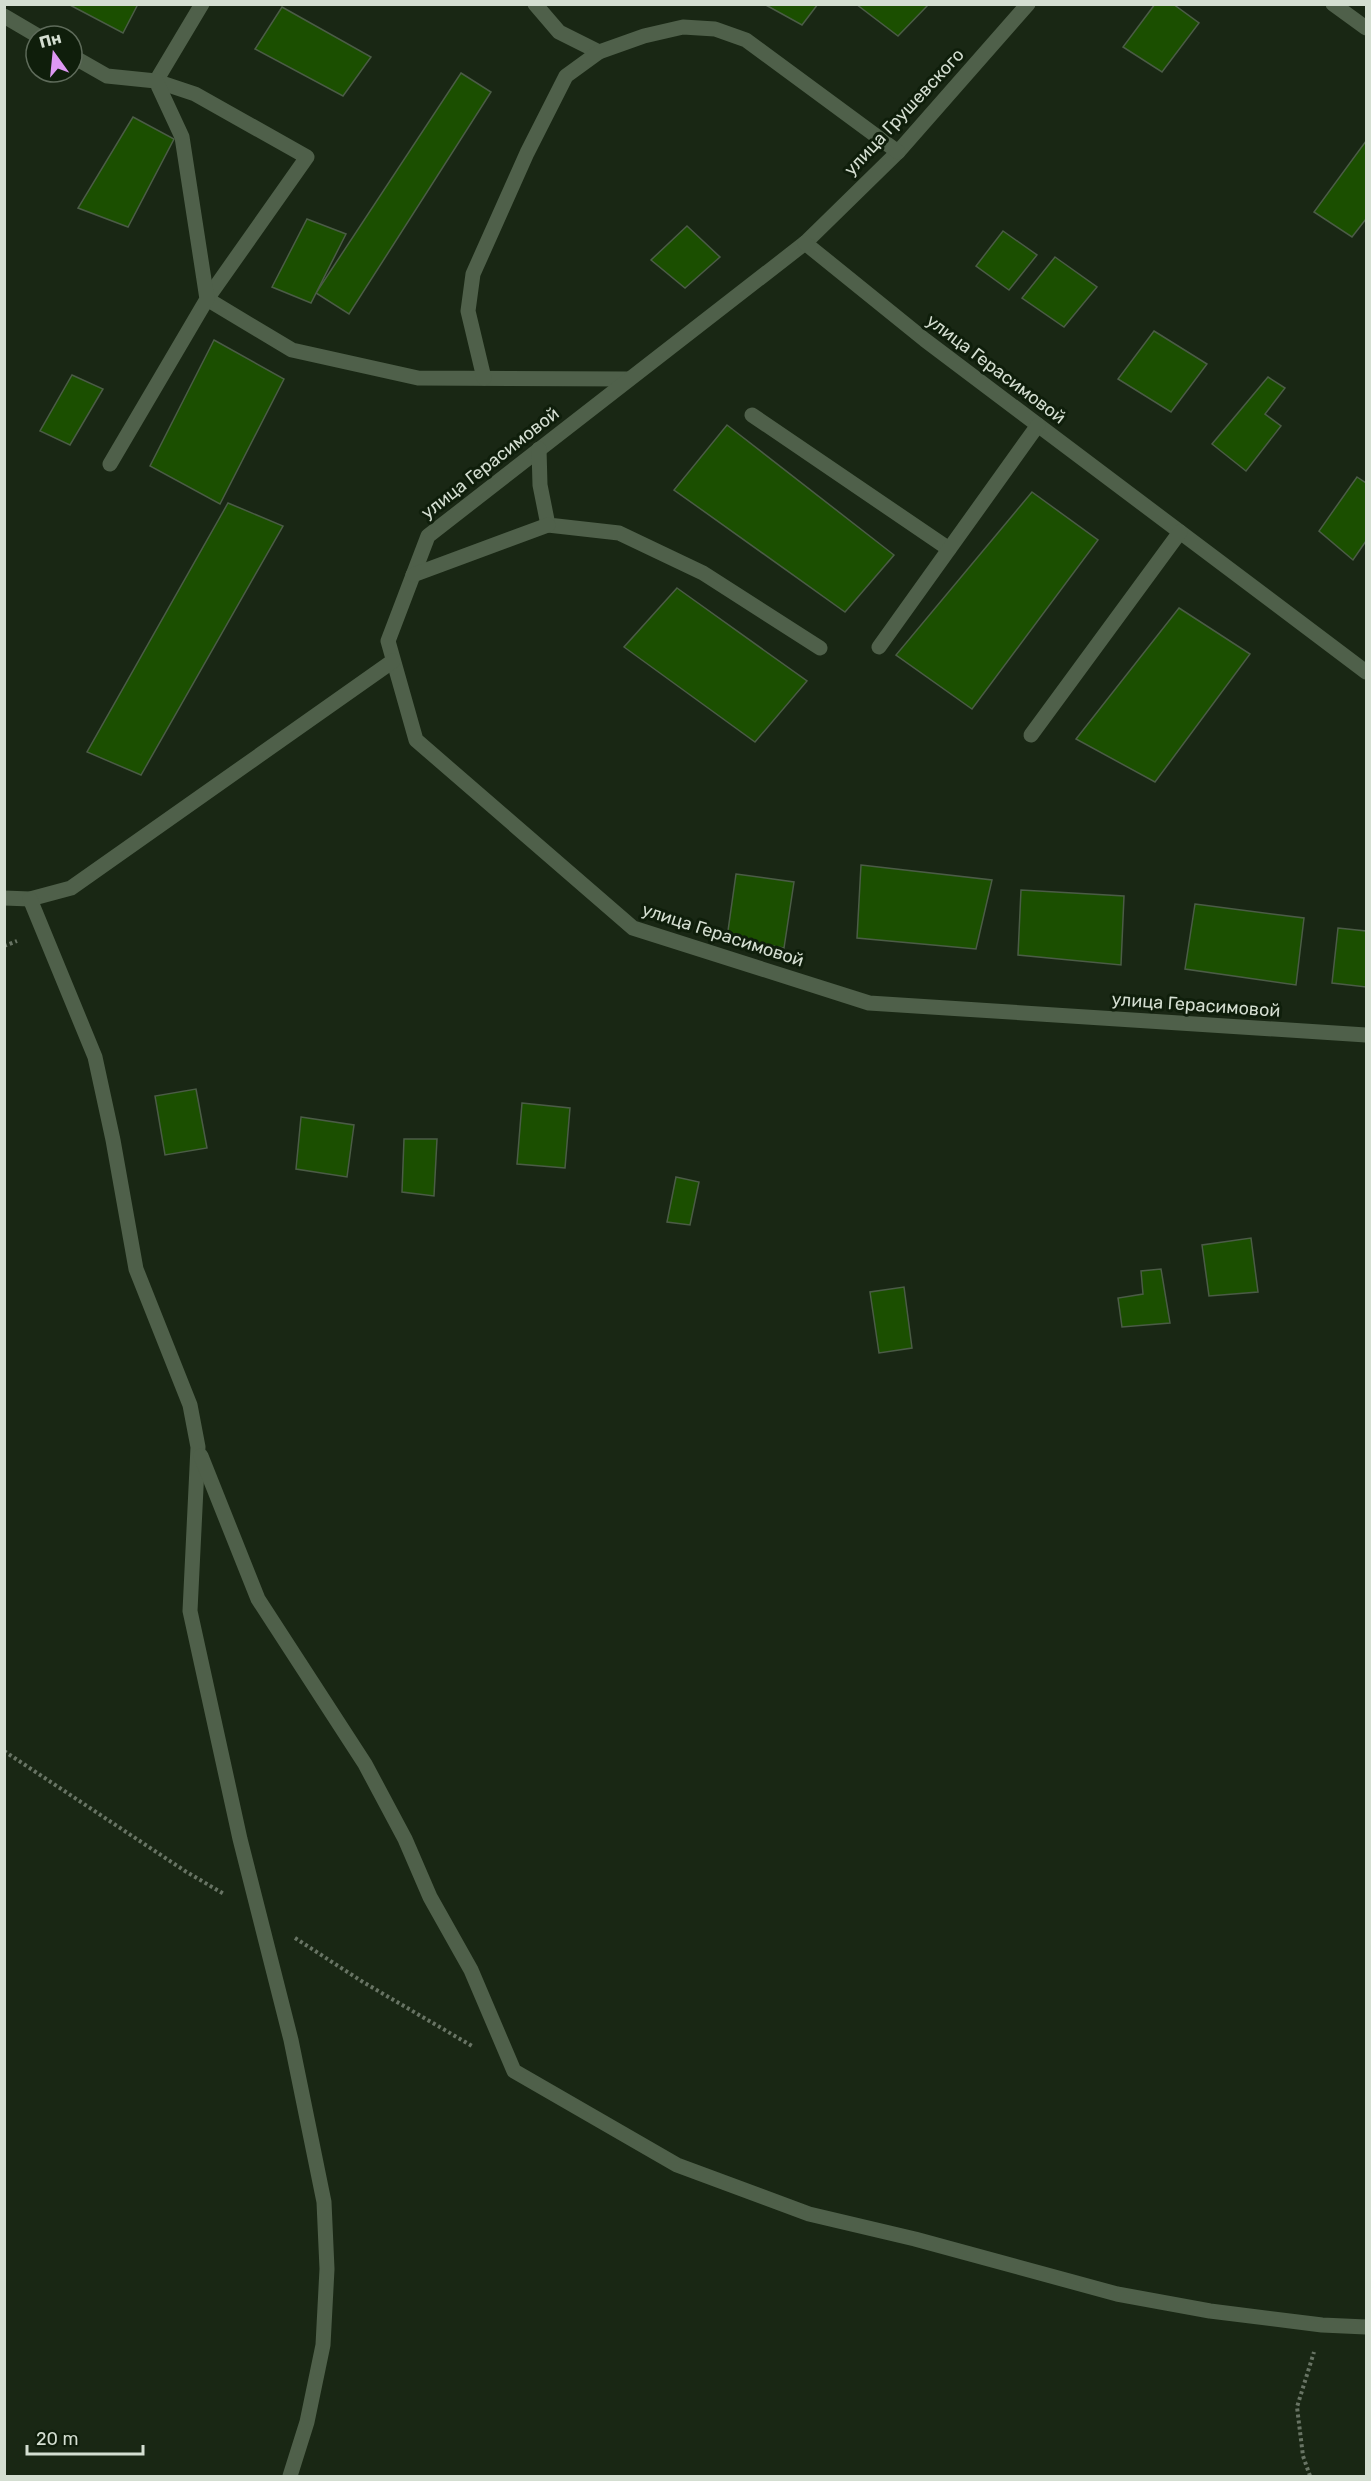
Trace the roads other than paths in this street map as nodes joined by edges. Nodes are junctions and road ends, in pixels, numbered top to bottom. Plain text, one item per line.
1 (202, 4) edge
2 (535, 4) edge
3 (1333, 4) edge
4 (1022, 6) edge
5 (4, 16) edge
6 (24, 28) edge
7 (1366, 28) edge
8 (599, 52) junction
9 (84, 63) edge
10 (156, 81) junction
11 (898, 152) junction
12 (805, 243) junction
13 (207, 298) junction
14 (484, 378) junction
15 (629, 379) junction
16 (752, 415) dead end
17 (1038, 425) junction
18 (539, 450) junction
19 (110, 464) dead end
20 (548, 525) junction
21 (1180, 532) junction
22 (949, 549) junction
23 (413, 575) junction
24 (879, 647) dead end
25 (820, 648) dead end
26 (393, 661) junction
27 (1366, 672) edge
28 (1031, 735) dead end
29 (4, 898) edge
30 (30, 899) junction
31 (1366, 1035) edge
32 (198, 1447) junction
33 (1366, 2327) edge
34 (290, 2476) edge

1 - 10 street
2 - 8 street
3 - 7 street
4 - 11 street, улица Грушевского
5 - 6 street
8 - 11 street
8 - 14 street
9 - 10 street
10 - 13 street
10 - 13 street
11 - 12 street, улица Грушевского
12 - 15 street, улица Герасимовой
12 - 17 street, улица Герасимовой
13 - 14 street
13 - 19 street
14 - 15 street
15 - 18 street, улица Герасимовой
16 - 22 street
17 - 21 street, улица Герасимовой
17 - 22 street
18 - 20 street
18 - 23 street, улица Герасимовой
20 - 23 street
20 - 25 street
21 - 27 street, улица Герасимовой
21 - 28 street
22 - 24 street
23 - 26 street, улица Герасимовой
26 - 30 street
26 - 31 street, улица Герасимовой
29 - 30 street
30 - 32 street
32 - 33 street
32 - 34 street

